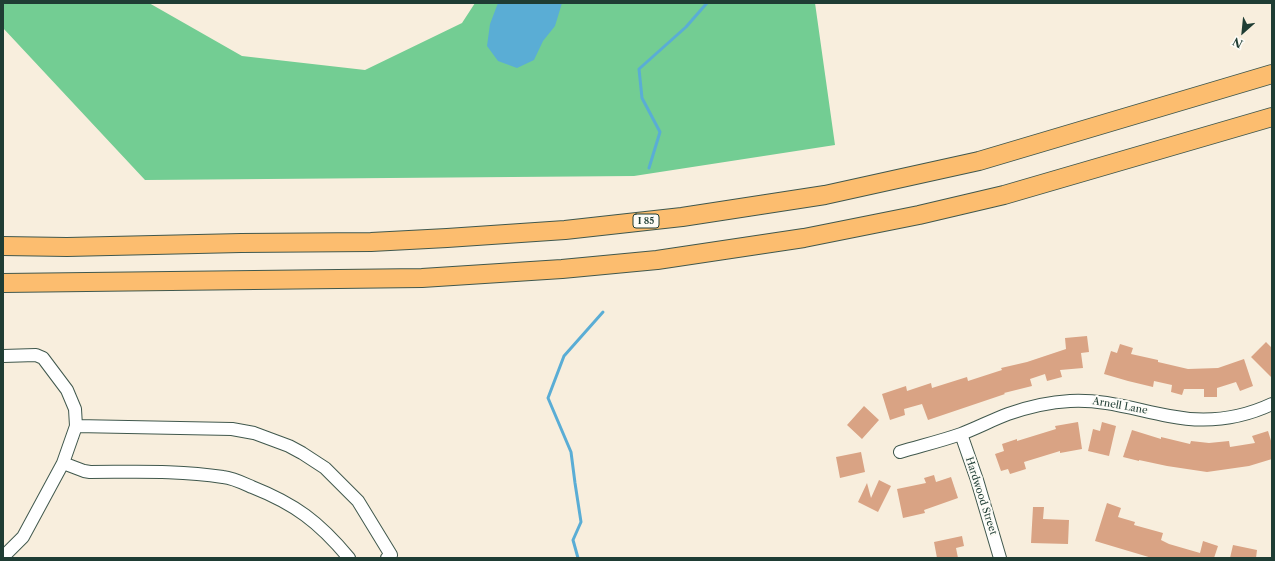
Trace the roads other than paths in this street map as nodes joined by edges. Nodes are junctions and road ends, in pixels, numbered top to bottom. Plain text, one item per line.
1 (1272, 74) edge
2 (1272, 117) edge
3 (3, 246) edge
4 (3, 283) edge
5 (3, 356) edge
6 (1272, 404) edge
7 (76, 426) junction
8 (961, 434) junction
9 (900, 452) dead end
10 (63, 463) junction
11 (5, 551) edge
12 (349, 558) edge
13 (387, 558) edge
14 (1000, 558) edge

1 - 3 highway, I 85
2 - 4 highway
5 - 7 street
6 - 8 street, Arnell Lane
7 - 10 street
7 - 13 street
8 - 9 street, Arnell Lane
8 - 14 street, Hardwood Street
10 - 11 street
10 - 12 street

